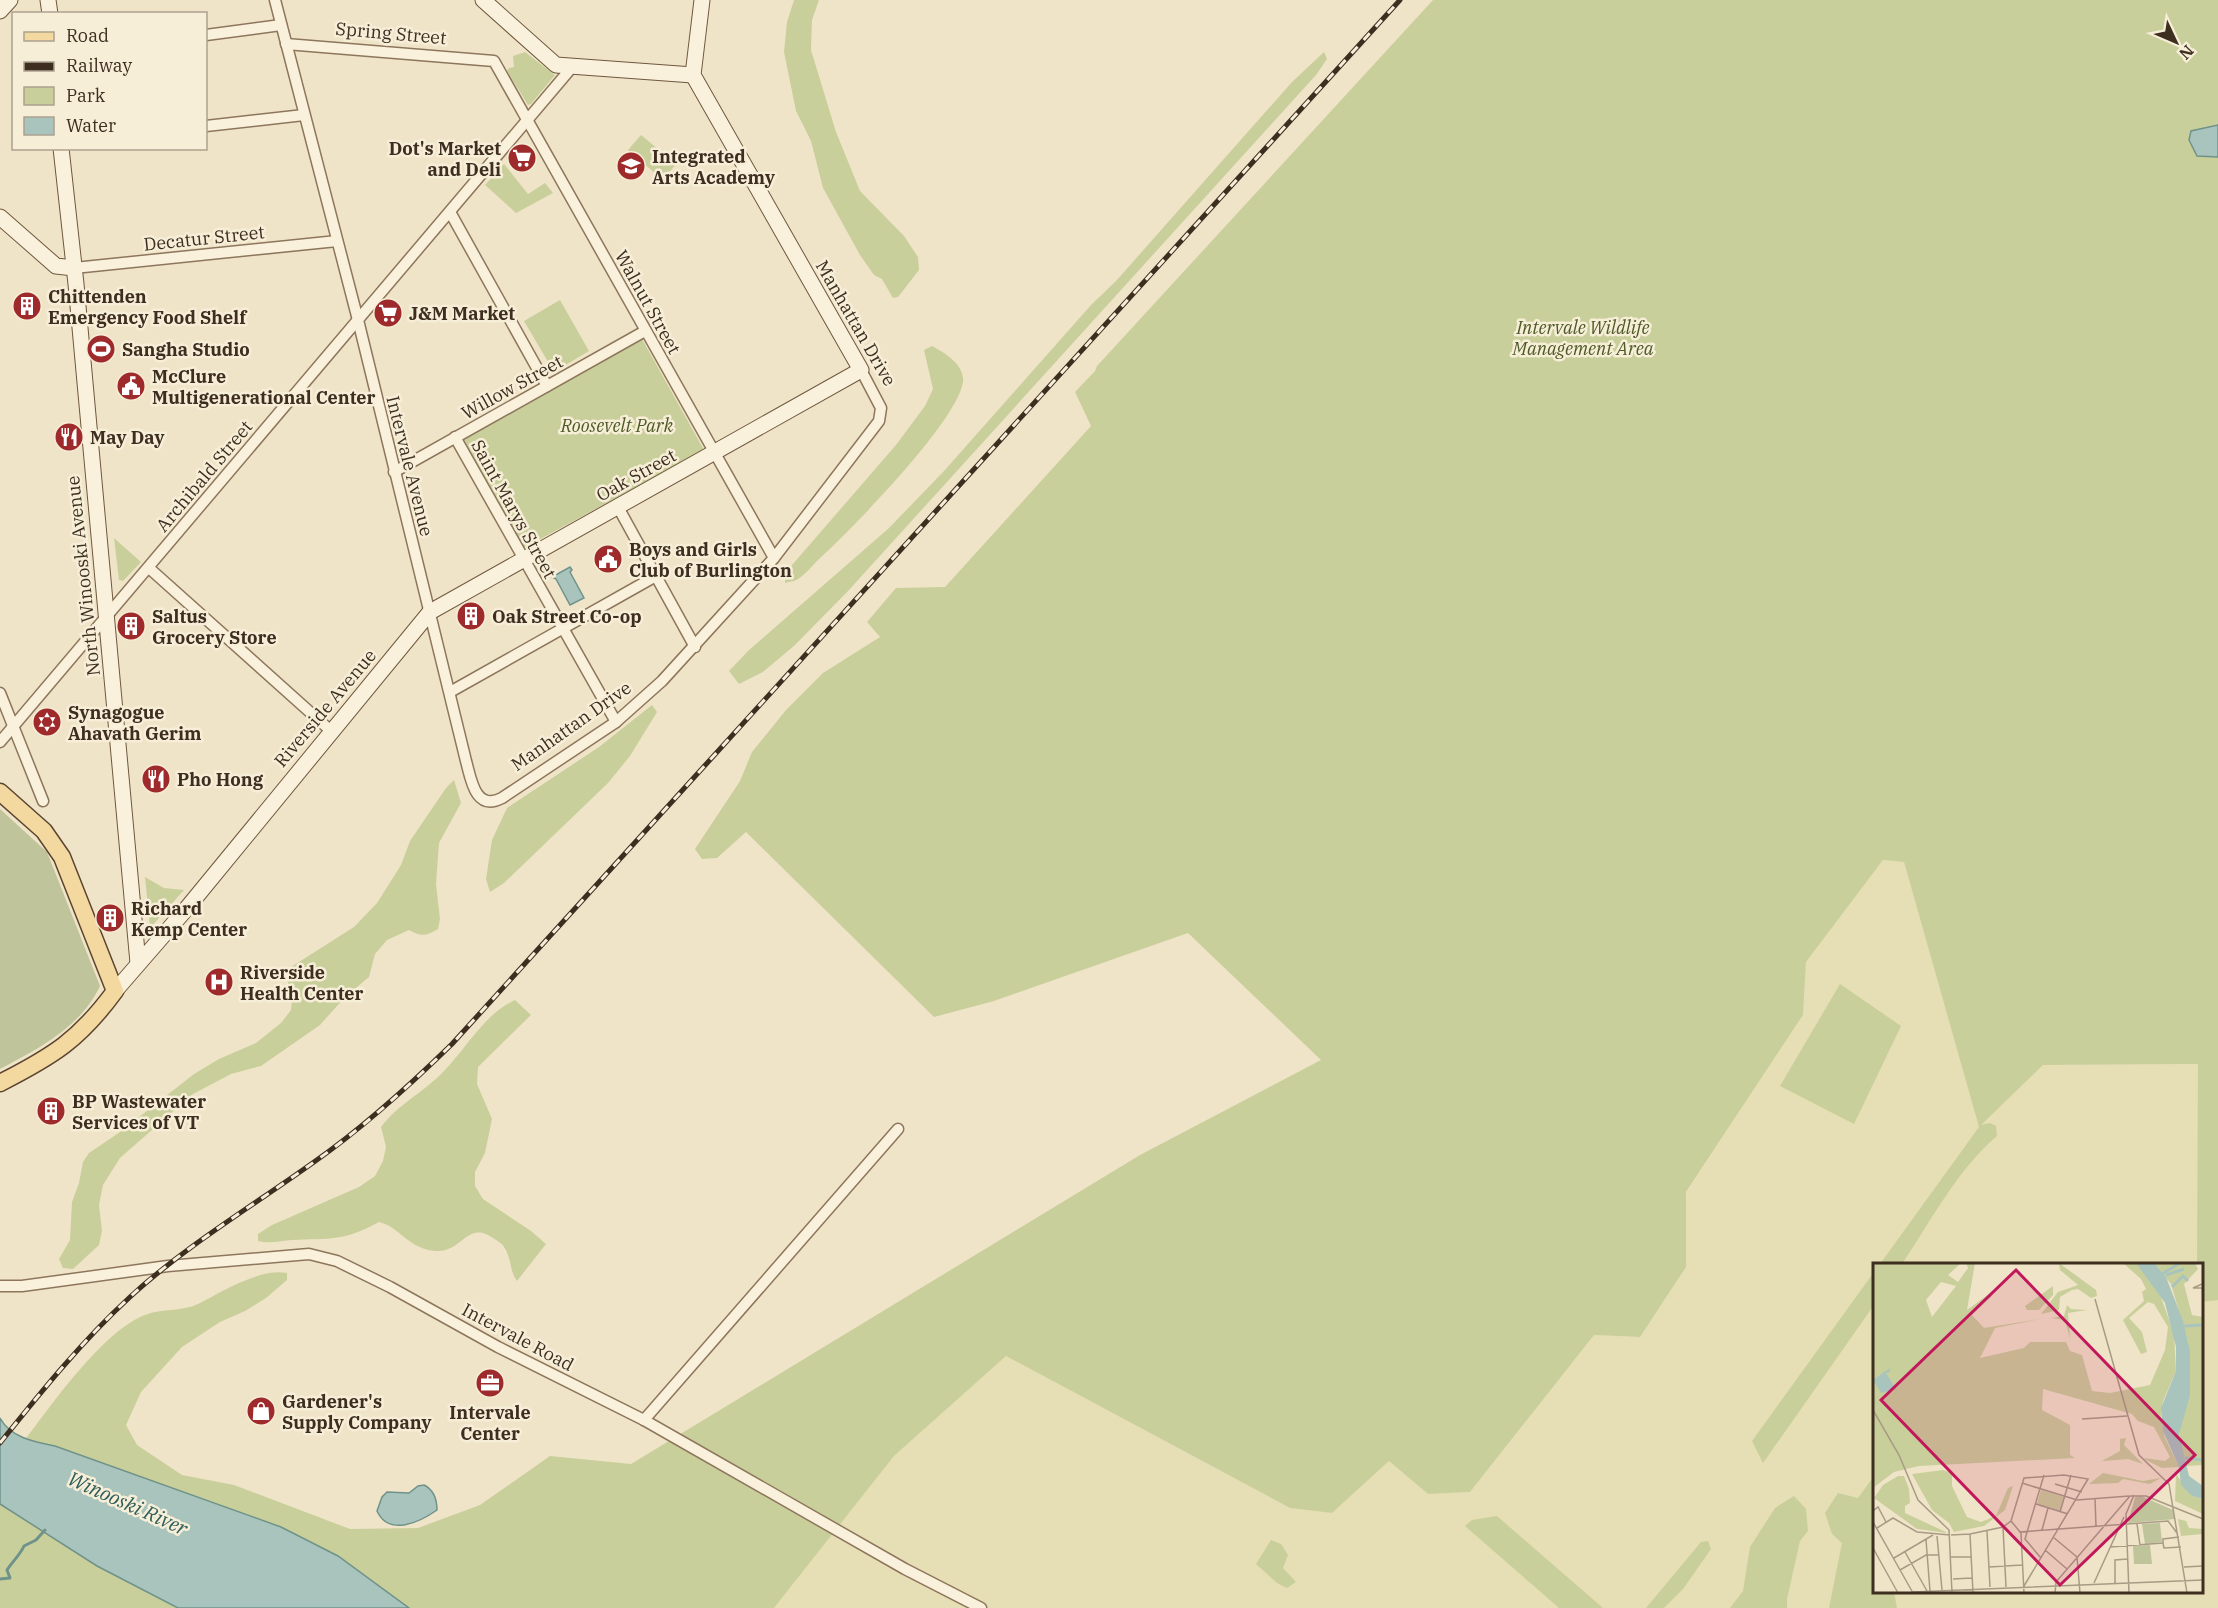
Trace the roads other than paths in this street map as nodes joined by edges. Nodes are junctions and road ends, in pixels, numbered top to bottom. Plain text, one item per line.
1 (10, 0) edge
2 (275, 0) edge
3 (483, 0) edge
4 (702, 0) edge
5 (0, 11) edge
6 (281, 25) junction
7 (207, 35) edge
8 (286, 44) junction
9 (494, 61) joint
10 (573, 66) junction
11 (693, 75) junction
12 (304, 115) junction
13 (527, 120) junction
14 (207, 126) edge
15 (61, 150) edge
16 (450, 212) junction
17 (0, 217) edge
18 (337, 241) junction
19 (74, 268) junction
20 (358, 320) junction
21 (645, 331) junction
22 (861, 370) junction
23 (548, 386) junction
24 (455, 437) junction
25 (714, 453) junction
26 (393, 472) junction
27 (618, 507) junction
28 (774, 558) junction
29 (524, 560) junction
30 (149, 568) junction
31 (656, 576) junction
32 (430, 612) junction
33 (107, 617) junction
34 (562, 628) junction
35 (694, 647) junction
36 (450, 692) junction
37 (0, 693) edge
38 (616, 722) junction
39 (13, 727) junction
40 (331, 731) junction
41 (0, 742) edge
42 (0, 792) edge
43 (482, 799) joint
44 (43, 801) dead end
45 (138, 963) junction
46 (115, 991) junction
47 (0, 1083) edge
48 (898, 1129) dead end
49 (0, 1286) edge
50 (644, 1420) junction
51 (981, 1608) edge

1 - 5 street
2 - 6 street, Intervale Avenue
3 - 10 street
4 - 11 street
6 - 7 street
6 - 8 street, Intervale Avenue
8 - 9 street, Spring Street
8 - 12 street, Intervale Avenue
9 - 13 street, Walnut Street
10 - 11 street
10 - 13 street, Archibald Street
11 - 22 street, Manhattan Drive
12 - 14 street
12 - 18 street, Intervale Avenue
13 - 16 street, Archibald Street
13 - 21 street, Walnut Street
15 - 19 street, North Winooski Avenue
16 - 20 street, Archibald Street
16 - 23 street
17 - 19 street
18 - 19 street, Decatur Street
18 - 20 street, Intervale Avenue
19 - 33 street, North Winooski Avenue
20 - 26 street, Intervale Avenue
20 - 30 street, Archibald Street
21 - 23 street, Willow Street
21 - 25 street, Walnut Street
22 - 25 street, Oak Street
22 - 28 street, Manhattan Drive
23 - 24 street, Willow Street
24 - 26 street, Willow Street
24 - 29 street, Saint Marys Street
25 - 27 street, Oak Street
25 - 28 street, Walnut Street
26 - 32 street, Intervale Avenue
27 - 29 street, Oak Street
27 - 31 street
28 - 35 street, Manhattan Drive
29 - 32 street, Oak Street
29 - 34 street, Saint Marys Street
30 - 33 street, Archibald Street
30 - 40 street
31 - 34 street
31 - 35 street
32 - 36 street, Intervale Avenue
32 - 40 street, Riverside Avenue
33 - 39 street, Archibald Street
33 - 45 street, North Winooski Avenue
34 - 36 street
34 - 38 street, Saint Marys Street
35 - 38 street, Manhattan Drive
36 - 43 street, Intervale Avenue
37 - 39 street
38 - 43 street, Manhattan Drive
39 - 41 street, Archibald Street
39 - 44 street
40 - 45 street, Riverside Avenue
42 - 46 main road
45 - 46 street, Riverside Avenue
46 - 47 main road, Riverside Avenue
48 - 50 street
49 - 50 street, Intervale Road
50 - 51 street, Intervale Road

